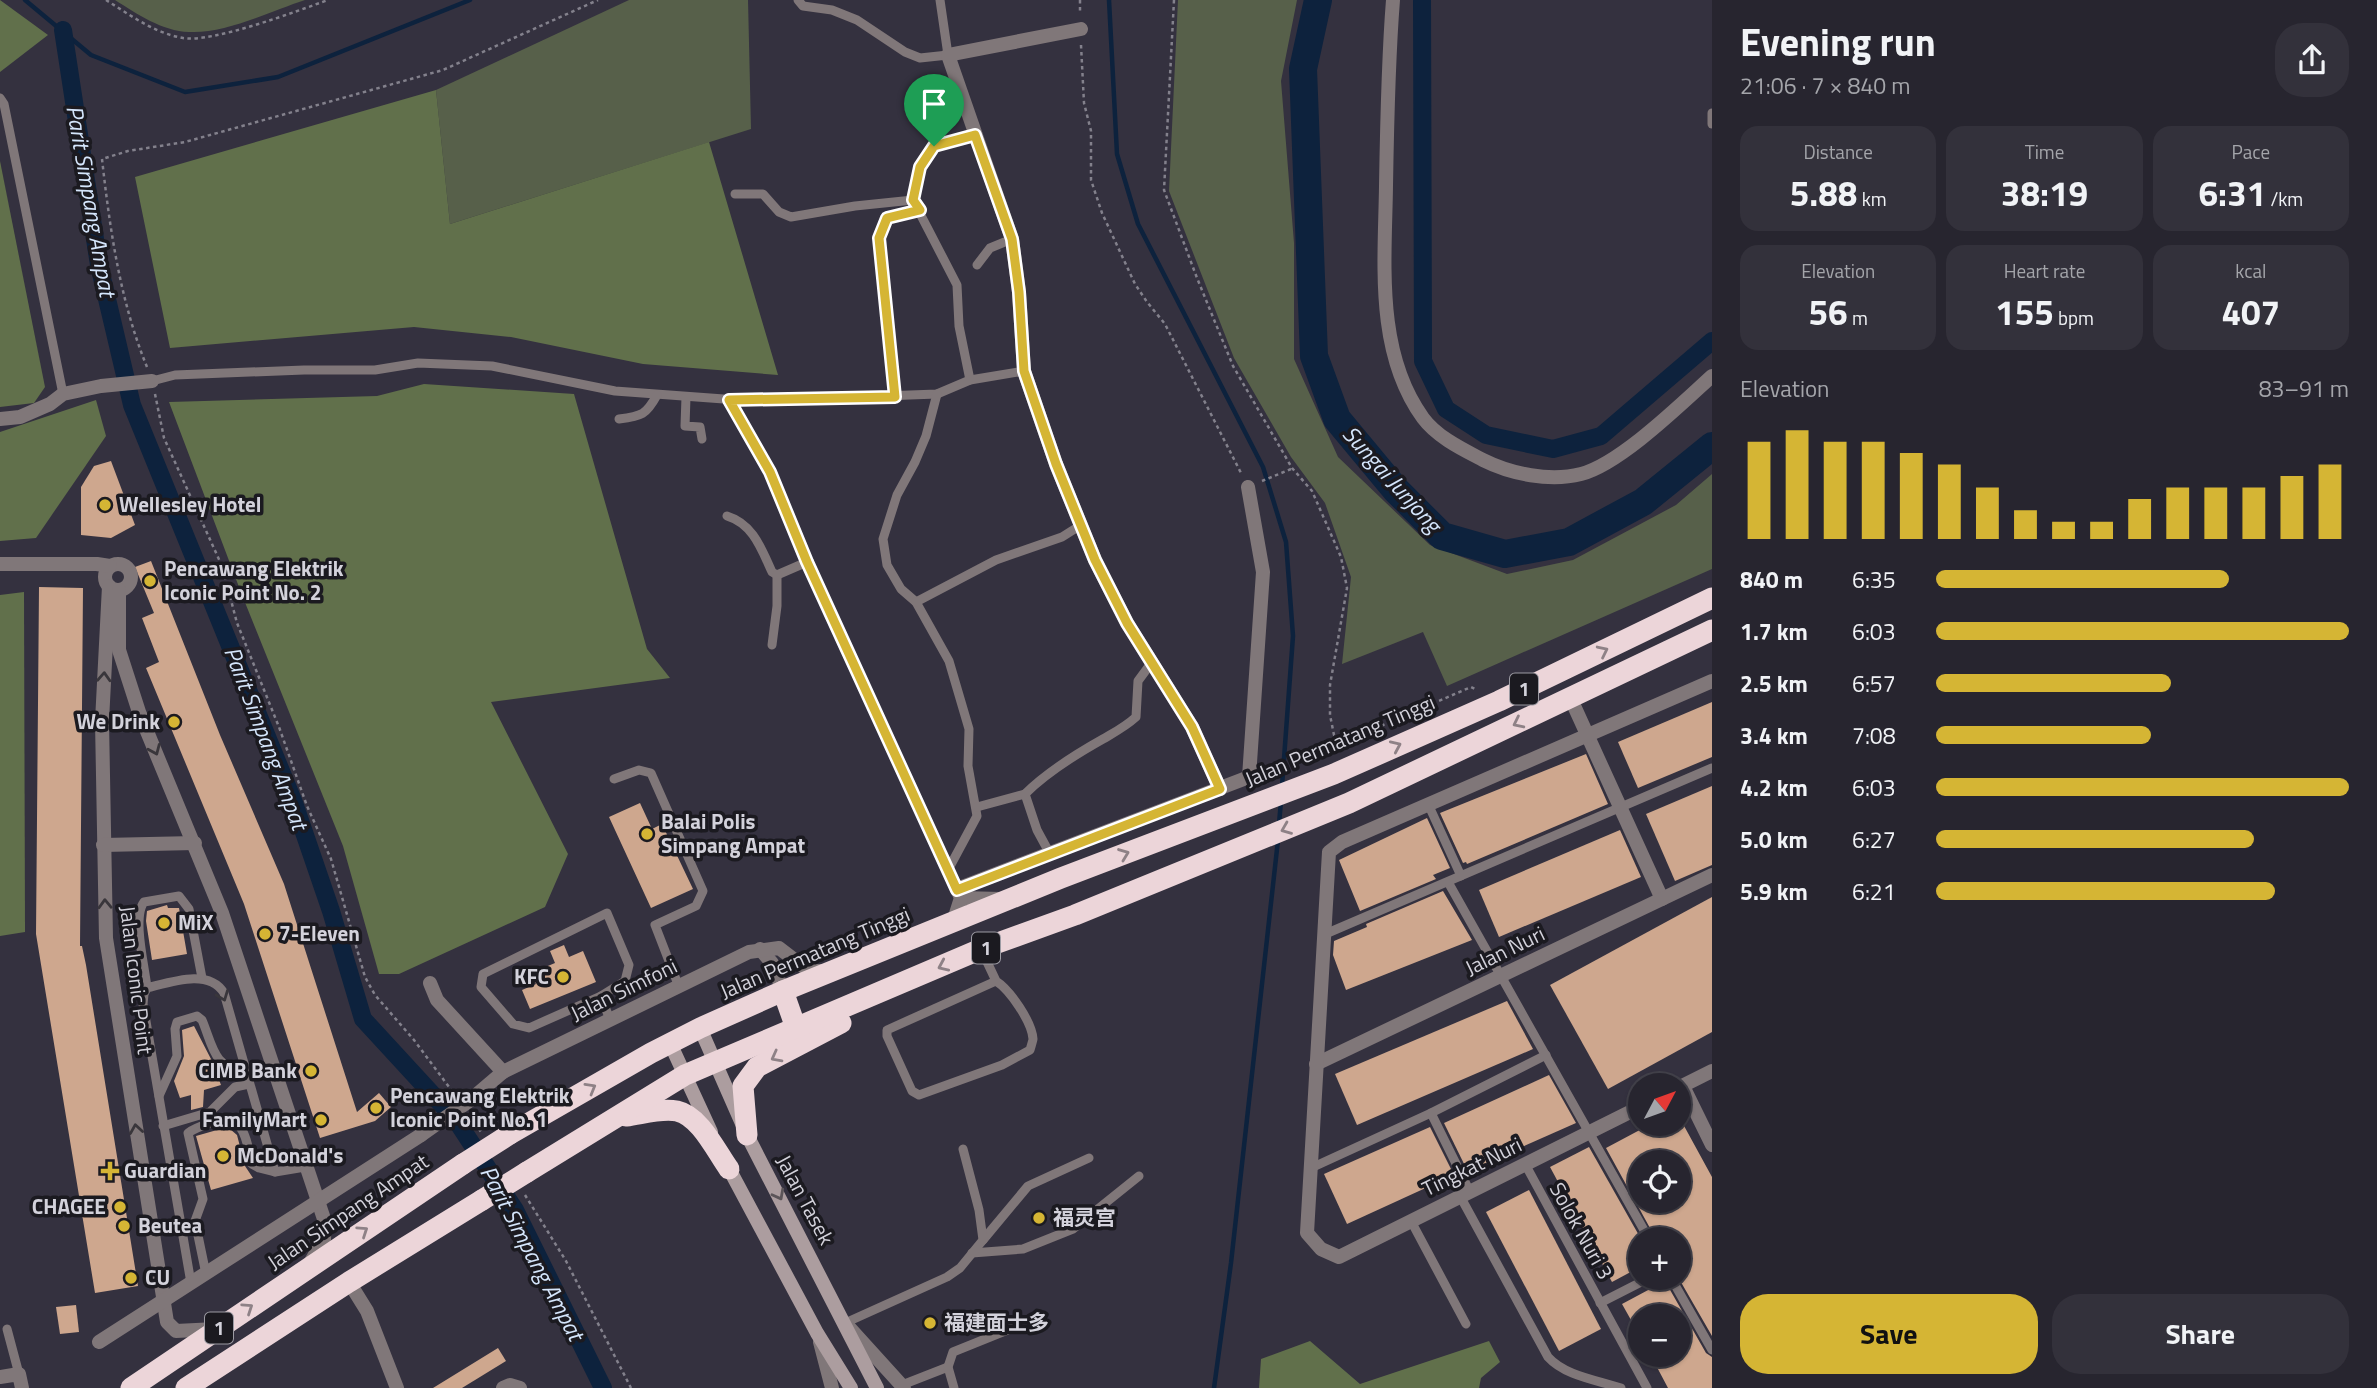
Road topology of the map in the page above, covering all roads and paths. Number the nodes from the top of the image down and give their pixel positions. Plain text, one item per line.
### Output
1 (106, 0) edge
2 (328, 0) edge
3 (598, 0) edge
4 (798, 0) edge
5 (940, 0) edge
6 (1080, 0) edge
7 (1174, 0) edge
8 (1393, 0) edge
9 (1081, 30) junction
10 (948, 55) junction
11 (0, 98) edge
12 (1712, 113) edge
13 (1712, 124) edge
14 (975, 135) junction
15 (736, 194) dead end
16 (913, 200) junction
17 (920, 210) junction
18 (1012, 239) junction
19 (977, 265) dead end
20 (1024, 371) junction
21 (1712, 376) edge
22 (970, 380) junction
23 (148, 381) junction
24 (63, 394) junction
25 (937, 394) junction
26 (657, 395) junction
27 (686, 397) junction
28 (895, 397) junction
29 (729, 400) junction
30 (0, 419) edge
31 (619, 419) dead end
32 (702, 439) dead end
33 (1292, 468) junction
34 (1251, 486) junction
35 (727, 516) dead end
36 (1081, 525) junction
37 (807, 562) junction
38 (0, 564) edge
39 (110, 566) junction
40 (777, 575) junction
41 (114, 588) junction
42 (1712, 598) edge
43 (916, 602) junction
44 (1712, 630) edge
45 (772, 645) dead end
46 (1152, 662) junction
47 (1712, 681) edge
48 (1570, 697) junction
49 (1499, 701) junction
50 (1587, 736) junction
51 (1712, 768) edge
52 (614, 779) dead end
53 (1220, 789) junction
54 (1025, 794) junction
55 (1429, 806) junction
56 (977, 807) junction
57 (1620, 808) junction
58 (195, 843) junction
59 (103, 845) junction
60 (1050, 854) junction
61 (948, 870) junction
62 (1712, 875) edge
63 (1461, 876) junction
64 (1448, 882) junction
65 (959, 894) junction
66 (1662, 898) junction
67 (1011, 899) junction
68 (953, 923) junction
69 (1323, 935) junction
70 (761, 949) junction
71 (981, 949) junction
72 (835, 971) junction
73 (1501, 976) junction
74 (202, 978) junction
75 (996, 981) junction
76 (430, 983) dead end
77 (679, 986) junction
78 (898, 986) junction
79 (147, 988) junction
80 (783, 991) junction
81 (601, 996) junction
82 (610, 1020) junction
83 (700, 1028) junction
84 (796, 1028) junction
85 (670, 1043) junction
86 (1546, 1055) junction
87 (715, 1062) junction
88 (1316, 1064) junction
89 (244, 1069) junction
90 (1712, 1071) edge
91 (503, 1072) junction
92 (685, 1075) junction
93 (1691, 1082) edge
94 (248, 1084) junction
95 (158, 1097) junction
96 (467, 1107) junction
97 (1691, 1107) edge
98 (1431, 1113) junction
99 (1628, 1113) edge
100 (617, 1117) junction
101 (163, 1126) junction
102 (1589, 1132) junction
103 (484, 1135) dead end
104 (747, 1135) junction
105 (1712, 1145) edge
106 (963, 1149) dead end
107 (1089, 1158) dead end
108 (1525, 1164) junction
109 (306, 1167) junction
110 (1311, 1168) junction
111 (729, 1169) junction
112 (275, 1172) junction
113 (1139, 1176) dead end
114 (524, 1181) junction
115 (1465, 1194) junction
116 (317, 1202) junction
117 (1411, 1221) junction
118 (1642, 1227) edge
119 (982, 1240) junction
120 (972, 1253) junction
121 (306, 1269) junction
122 (206, 1274) junction
123 (349, 1282) junction
124 (191, 1283) junction
125 (1628, 1288) edge
126 (1678, 1290) edge
127 (164, 1301) junction
128 (1600, 1303) junction
129 (845, 1323) junction
130 (1466, 1324) dead end
131 (1015, 1327) dead end
132 (7, 1329) dead end
133 (218, 1329) junction
134 (817, 1333) junction
135 (99, 1342) dead end
136 (1712, 1350) edge
137 (948, 1367) junction
138 (0, 1377) edge
139 (21, 1381) edge
140 (903, 1386) edge
141 (131, 1388) edge
142 (186, 1388) edge
143 (397, 1388) edge
144 (503, 1388) edge
145 (520, 1388) edge
146 (631, 1388) edge
147 (832, 1388) edge
148 (851, 1388) edge
149 (877, 1388) edge
150 (954, 1388) edge
151 (1620, 1388) edge
152 (1647, 1388) edge

1 - 2 path
3 - 23 path
4 - 10 lane
5 - 10 lane
6 - 9 path
7 - 33 path
8 - 21 street
9 - 10 street
9 - 34 path
10 - 14 street
11 - 24 lane
12 - 13 lane
14 - 16 lane
14 - 18 street
15 - 16 lane
16 - 17 lane
17 - 22 lane
17 - 28 lane
18 - 19 lane
18 - 20 street
20 - 22 lane
20 - 36 street
22 - 25 lane
23 - 24 street
23 - 26 lane
23 - 96 path
24 - 30 street
25 - 28 lane
25 - 43 lane
26 - 27 lane
26 - 31 lane
27 - 29 lane
27 - 32 lane
28 - 29 lane
29 - 37 lane
33 - 34 path
33 - 49 path
34 - 53 street
35 - 40 lane
36 - 43 lane
36 - 46 street
37 - 40 lane
37 - 61 lane
38 - 39 street
39 - 41 street
39 - 41 street
40 - 45 lane
41 -> 58 street
59 -> 41 street, Jalan Iconic Point
49 -> 42 highway, Jalan Permatang Tinggi / 1
43 - 56 lane
44 - 48 highway, 1
46 - 53 street
46 - 54 lane
47 - 50 street
48 - 50 street
48 -> 71 highway, 1
67 -> 49 highway, Jalan Permatang Tinggi / 1
50 - 55 street
50 - 57 street
51 - 57 lane
52 - 77 lane
53 - 60 street
54 - 56 lane
54 - 60 lane
55 - 63 lane
55 - 69 street
56 - 61 lane
57 - 63 lane
57 - 66 street
58 - 59 street
58 - 109 street
127 -> 59 street, Jalan Iconic Point
60 - 65 street
61 - 65 lane
62 - 66 street, Jalan Nuri
63 - 64 lane
64 - 69 lane
64 - 73 lane
65 - 67 street
65 - 68 street
66 - 73 street, Jalan Nuri
67 - 68 highway, Jalan Permatang Tinggi / 1
68 - 72 highway, Jalan Permatang Tinggi / 1
69 - 88 street
70 - 72 street
70 - 77 street, Jalan Simfoni
70 - 80 street
71 - 75 lane
71 -> 78 highway, 1
72 - 80 highway, Jalan Permatang Tinggi / 1
73 - 86 lane
73 - 88 street, Jalan Nuri
74 - 79 lane
74 - 79 lane
74 -> 89 lane
75 - 75 lane
76 - 91 street
77 - 82 street, Jalan Simfoni
78 - 84 highway, 1
78 -> 104 highway
79 - 95 lane
80 - 83 highway, Jalan Permatang Tinggi / 1
80 - 84 highway
81 - 81 lane
81 - 82 lane
82 - 91 street, Jalan Simfoni
83 - 85 highway, Jalan Permatang Tinggi / 1
83 - 87 main road, Jalan Tasek
84 - 87 highway, 1
85 - 92 main road
121 -> 85 highway, Jalan Simpang Ampat / 1, bridge
86 - 98 lane
86 - 102 lane
87 - 92 highway, 1
87 - 104 main road, Jalan Tasek
88 - 110 street
89 - 94 lane
89 - 95 lane
90 - 93 street
91 - 96 street, Jalan Simfoni
92 - 100 highway, 1
92 - 111 main road
94 - 101 lane
94 - 112 lane
95 - 101 lane
96 - 103 path
96 - 116 street, Jalan Simfoni, bridge
97 - 105 street
98 - 110 lane
98 - 115 lane
99 - 102 street, Tingkat Nuri
100 - 111 highway
100 - 114 highway, 1
101 - 124 lane
102 - 108 street, Tingkat Nuri
102 - 118 lane
104 -> 129 main road, Jalan Tasek
106 - 119 lane
107 - 119 lane
108 - 115 street, Tingkat Nuri
108 - 128 lane, Solok Nuri 3
109 - 112 lane
109 - 116 street
110 - 117 street, Tingkat Nuri
111 - 134 main road
112 - 122 lane
113 - 120 lane
114 - 123 highway, 1, bridge
114 - 146 path
115 - 117 street, Tingkat Nuri
115 - 151 lane
116 - 121 street
116 - 122 street, Jalan Simfoni
117 - 130 lane
119 - 120 lane
120 - 129 lane
133 -> 121 highway, Jalan Simpang Ampat / 1
122 - 124 street, Jalan Simfoni
123 - 142 highway, 1
123 - 143 street
124 - 127 street, Jalan Simfoni
125 - 128 lane
126 - 136 lane
127 - 133 street, Jalan Iconic Point
127 - 135 street, Jalan Simfoni
128 - 152 lane, Solok Nuri 3
129 - 140 street
129 - 149 main road, Jalan Tasek
131 - 137 lane
132 - 139 lane
133 - 141 highway, Jalan Simpang Ampat / 1
134 - 147 street
134 - 148 main road
137 - 140 lane
137 - 150 lane
138 - 139 street
144 - 145 street

